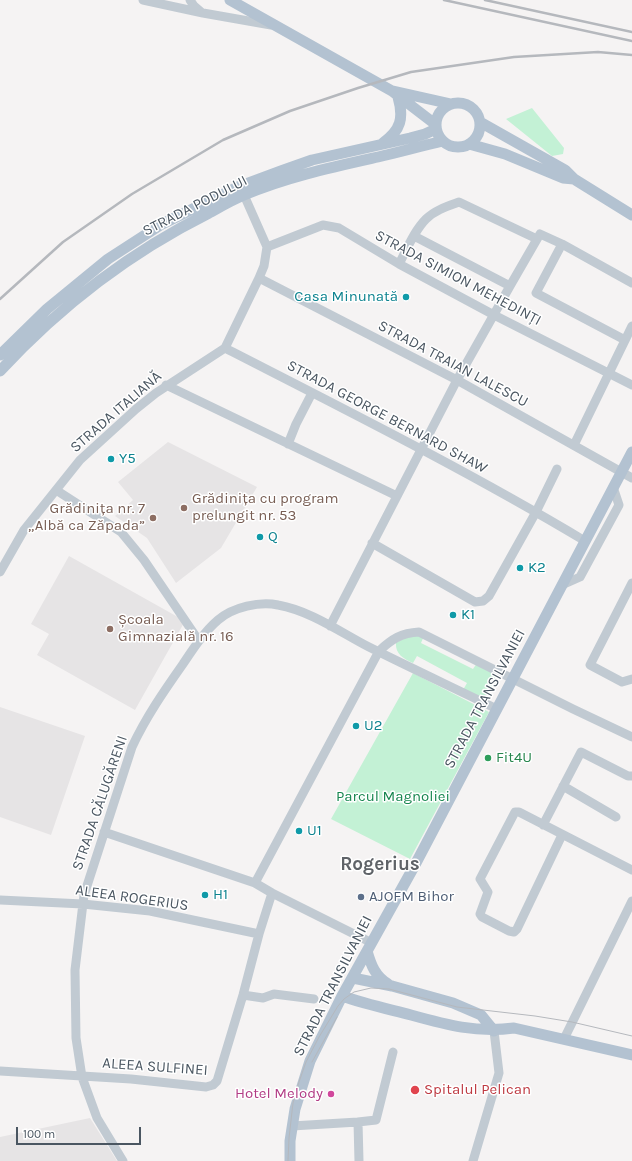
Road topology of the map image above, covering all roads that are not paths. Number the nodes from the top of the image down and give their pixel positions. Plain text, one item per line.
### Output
1 (143, 0) edge
2 (165, 0) edge
3 (190, 0) edge
4 (230, 0) edge
5 (155, 3) junction
6 (203, 13) junction
7 (275, 26) junction
8 (395, 94) junction
9 (451, 104) junction
10 (480, 122) junction
11 (435, 126) junction
12 (443, 141) junction
13 (382, 144) junction
14 (469, 144) junction
15 (574, 179) junction
16 (244, 195) junction
17 (632, 215) edge
18 (414, 236) junction
19 (537, 239) junction
20 (562, 244) junction
21 (267, 247) junction
22 (399, 264) junction
23 (259, 278) junction
24 (632, 283) edge
25 (510, 286) junction
26 (494, 315) junction
27 (632, 326) edge
28 (625, 340) junction
29 (225, 348) junction
30 (0, 355) edge
31 (0, 371) edge
32 (608, 372) junction
33 (457, 380) junction
34 (166, 385) junction
35 (632, 385) edge
36 (312, 393) junction
37 (288, 444) junction
38 (574, 446) junction
39 (422, 449) junction
40 (632, 452) edge
41 (557, 469) dead end
42 (621, 472) junction
43 (632, 478) edge
44 (613, 487) junction
45 (56, 490) junction
46 (397, 496) junction
47 (536, 512) junction
48 (585, 541) junction
49 (372, 543) junction
50 (0, 572) edge
51 (632, 583) edge
52 (562, 585) junction
53 (330, 626) junction
54 (199, 640) junction
55 (379, 651) junction
56 (513, 678) junction
57 (632, 679) edge
58 (497, 709) junction
59 (632, 737) edge
60 (632, 776) edge
61 (563, 786) junction
62 (616, 817) dead end
63 (543, 825) junction
64 (104, 832) junction
65 (562, 835) junction
66 (632, 870) edge
67 (255, 883) junction
68 (272, 892) junction
69 (0, 900) edge
70 (632, 902) edge
71 (83, 904) junction
72 (259, 934) junction
73 (370, 947) junction
74 (353, 978) junction
75 (392, 986) junction
76 (243, 995) junction
77 (342, 996) junction
78 (314, 999) dead end
79 (494, 1031) junction
80 (564, 1039) junction
81 (393, 1052) dead end
82 (632, 1055) edge
83 (0, 1071) edge
84 (82, 1076) junction
85 (358, 1122) junction
86 (292, 1126) junction
87 (123, 1161) edge
88 (290, 1161) edge
89 (359, 1161) edge
90 (473, 1161) edge

1 - 5 street
2 - 5 street
3 - 6 street
4 - 7 main road
5 - 6 street
6 - 7 street
7 - 8 main road
8 - 9 main road
8 - 11 main road
8 - 13 main road
9 - 10 main road
9 - 11 main road
10 - 14 main road
10 - 15 main road
11 - 12 main road
11 - 13 main road, STRADA PODULUI
12 - 14 main road
12 - 16 main road, STRADA PODULUI
13 - 30 main road, STRADA PODULUI
14 - 15 main road
15 - 17 main road
16 - 21 street
16 - 31 main road, STRADA PODULUI
18 - 19 street
18 - 22 street
18 - 25 street
19 - 20 street
19 - 25 street
20 - 24 street
20 - 28 street
21 - 22 street, STRADA SIMION MEHEDINȚI
21 - 23 street
22 - 26 street, STRADA SIMION MEHEDINȚI
23 - 29 street
23 - 33 street, STRADA TRAIAN LALESCU
25 - 26 street
26 - 32 street, STRADA SIMION MEHEDINȚI
26 - 33 street
27 - 28 street
28 - 32 street
29 - 34 street, STRADA ITALIANĂ
29 - 36 street, STRADA GEORGE BERNARD SHAW
32 - 35 street, STRADA SIMION MEHEDINȚI
32 - 38 street
33 - 38 street, STRADA TRAIAN LALESCU
33 - 39 street
34 - 37 street
34 - 45 street, STRADA ITALIANĂ
36 - 37 street
36 - 39 street, STRADA GEORGE BERNARD SHAW
37 - 46 street
38 - 42 street, STRADA TRAIAN LALESCU
39 - 46 street
39 - 47 street, STRADA GEORGE BERNARD SHAW
40 - 42 main road, STRADA TRANSILVANIEI
41 - 47 street
42 - 43 street, STRADA TRAIAN LALESCU
42 - 44 main road, STRADA TRANSILVANIEI
44 - 48 main road, STRADA TRANSILVANIEI
44 - 52 street
45 - 50 street, STRADA ITALIANĂ
45 - 54 street
46 - 49 street
47 - 48 street, STRADA GEORGE BERNARD SHAW
47 - 49 street
48 - 52 main road, STRADA TRANSILVANIEI
49 - 53 street
51 - 57 street
52 - 56 main road, STRADA TRANSILVANIEI
53 - 54 street, STRADA CĂLUGĂRENI
53 - 55 street, STRADA CĂLUGĂRENI
54 - 64 street, STRADA CĂLUGĂRENI
55 - 56 street
55 - 58 street, STRADA CĂLUGĂRENI
55 - 67 street
56 - 58 main road, STRADA TRANSILVANIEI
56 - 59 street
58 - 73 main road, STRADA TRANSILVANIEI
60 - 61 street
61 - 62 street
61 - 63 street
63 - 65 street
63 - 65 street
64 - 67 street
64 - 71 street, STRADA CĂLUGĂRENI
65 - 66 street
67 - 68 street
68 - 72 street, ALEEA SULFINEI
68 - 73 street
69 - 71 street, ALEEA ROGERIUS
70 - 80 street
71 - 72 street, ALEEA ROGERIUS
71 - 84 street, STRADA CĂLUGĂRENI
72 - 76 street, ALEEA SULFINEI
73 - 74 main road, STRADA TRANSILVANIEI
73 - 75 main road
74 - 75 main road
74 - 77 main road, STRADA TRANSILVANIEI
75 - 79 main road
76 - 78 street
76 - 84 street, ALEEA SULFINEI
77 - 79 main road
77 - 86 main road, STRADA TRANSILVANIEI
79 - 80 main road
79 - 90 street
80 - 82 main road
81 - 85 street
83 - 84 street, ALEEA SULFINEI
84 - 87 street, STRADA CĂLUGĂRENI
85 - 86 street
85 - 89 street
86 - 88 main road, STRADA TRANSILVANIEI

